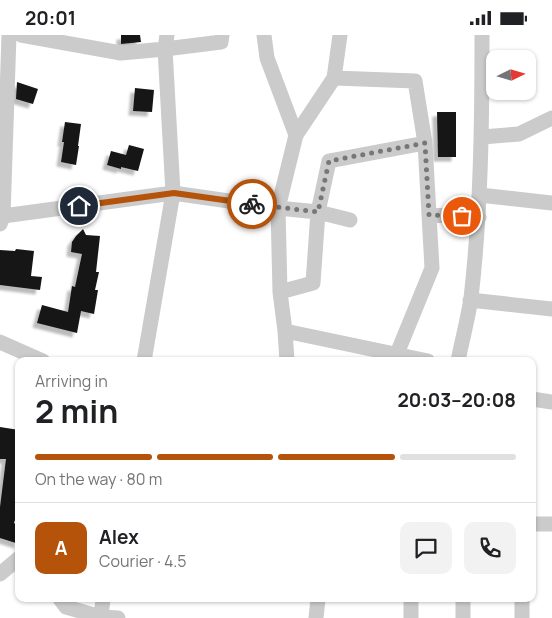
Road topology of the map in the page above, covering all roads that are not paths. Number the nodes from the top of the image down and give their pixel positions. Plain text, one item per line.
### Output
1 (8, 35) edge
2 (22, 35) edge
3 (222, 35) edge
4 (264, 35) edge
5 (340, 35) edge
6 (482, 35) edge
7 (166, 42) edge
8 (0, 46) edge
9 (334, 78) junction
10 (552, 118) edge
11 (296, 135) junction
12 (482, 137) junction
13 (425, 143) junction
14 (174, 193) junction
15 (480, 195) junction
16 (552, 203) edge
17 (278, 208) junction
18 (318, 212) junction
19 (429, 215) junction
20 (479, 217) junction
21 (2, 220) edge
22 (350, 220) dead end
23 (280, 292) junction
24 (470, 300) junction
25 (552, 309) edge
26 (285, 331) junction
27 (0, 342) edge
28 (34, 357) edge
29 (145, 357) edge
30 (287, 357) edge
31 (392, 357) edge
32 (396, 357) edge
33 (459, 357) edge
34 (536, 400) edge
35 (552, 402) edge
36 (536, 524) edge
37 (552, 524) edge
38 (15, 562) edge
39 (0, 575) edge
40 (62, 602) edge
41 (104, 602) edge
42 (318, 602) edge
43 (410, 602) edge
44 (463, 602) edge
45 (522, 602) edge
46 (101, 617) edge
47 (118, 618) edge
48 (316, 618) edge
49 (411, 618) edge
50 (463, 618) edge
51 (522, 618) edge

1 - 8 street
1 - 21 street
2 - 7 street
3 - 7 street
4 - 11 street
5 - 9 street
6 - 12 street
7 - 14 street
9 - 11 street
9 - 13 street
10 - 12 street
11 - 17 street
12 - 15 street
13 - 18 street
13 - 19 street
14 - 17 street
14 - 21 street
14 - 29 street
15 - 16 street
15 - 20 street
17 - 18 street
17 - 23 street
18 - 22 street
18 - 23 street
19 - 20 street
19 - 32 street
20 - 24 street
23 - 26 street
24 - 25 street
24 - 33 street
26 - 30 street
26 - 31 street
27 - 28 street
34 - 35 street
36 - 37 street
38 - 39 street
40 - 46 street
41 - 46 street
42 - 48 street
43 - 49 street
44 - 50 street
45 - 51 street
46 - 47 street

